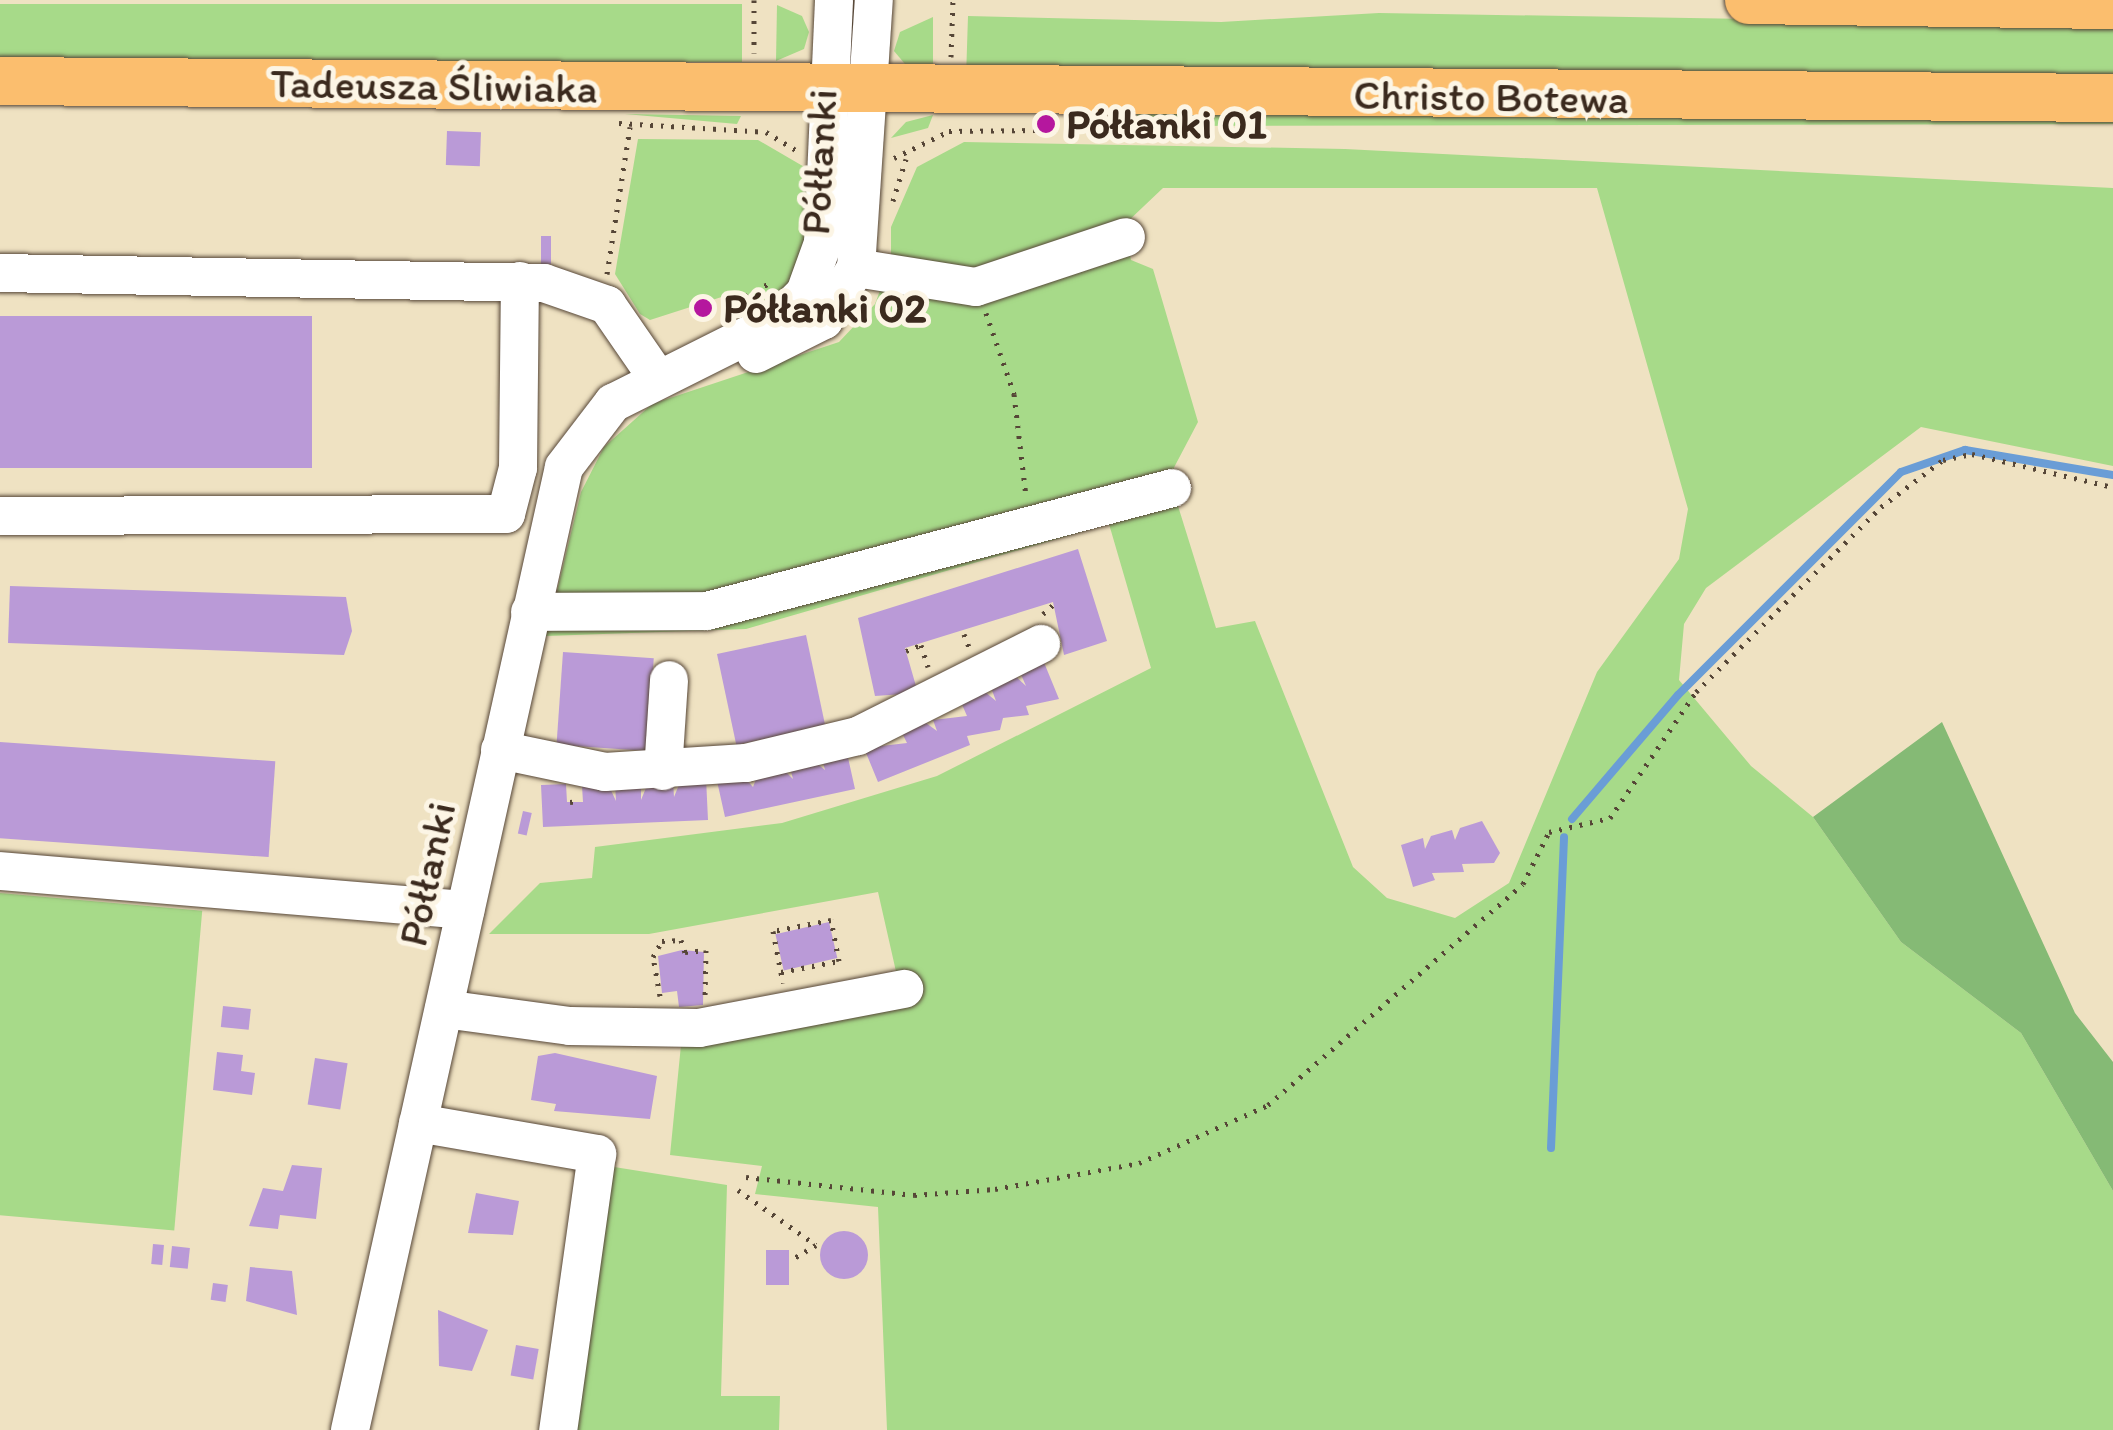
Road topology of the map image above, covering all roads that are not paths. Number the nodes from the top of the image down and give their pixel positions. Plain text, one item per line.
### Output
1 (834, 0) edge
2 (874, 0) edge
3 (1749, 0) edge
4 (1855, 1) edge
5 (2094, 3) edge
6 (0, 82) edge
7 (848, 90) junction
8 (2113, 98) edge
9 (1126, 236) dead end
10 (856, 268) junction
11 (0, 273) edge
12 (520, 282) junction
13 (656, 376) junction
14 (1172, 488) dead end
15 (0, 516) edge
16 (530, 612) junction
17 (1040, 644) dead end
18 (668, 680) dead end
19 (500, 750) junction
20 (663, 771) junction
21 (0, 871) edge
22 (465, 910) junction
23 (904, 990) dead end
24 (444, 1009) junction
25 (418, 1123) junction
26 (350, 1430) edge
27 (558, 1430) edge

1 - 7 street, Półłanki
2 - 7 street, Półłanki
3 - 4 main road
4 - 5 main road
6 - 7 main road, Tadeusza Śliwiaka
7 - 8 main road, Christo Botewa
7 - 10 street, Półłanki
7 - 13 street, Półłanki
9 - 10 street
10 - 13 street, Półłanki
11 - 12 street
12 - 13 street
12 - 15 street
13 - 16 street, Półłanki
14 - 16 street
16 - 19 street, Półłanki
17 - 20 street
18 - 20 street
19 - 20 street
19 - 22 street, Półłanki
21 - 22 street
22 - 24 street, Półłanki
23 - 24 street
24 - 25 street, Półłanki
25 - 26 street, Półłanki
25 - 27 street

